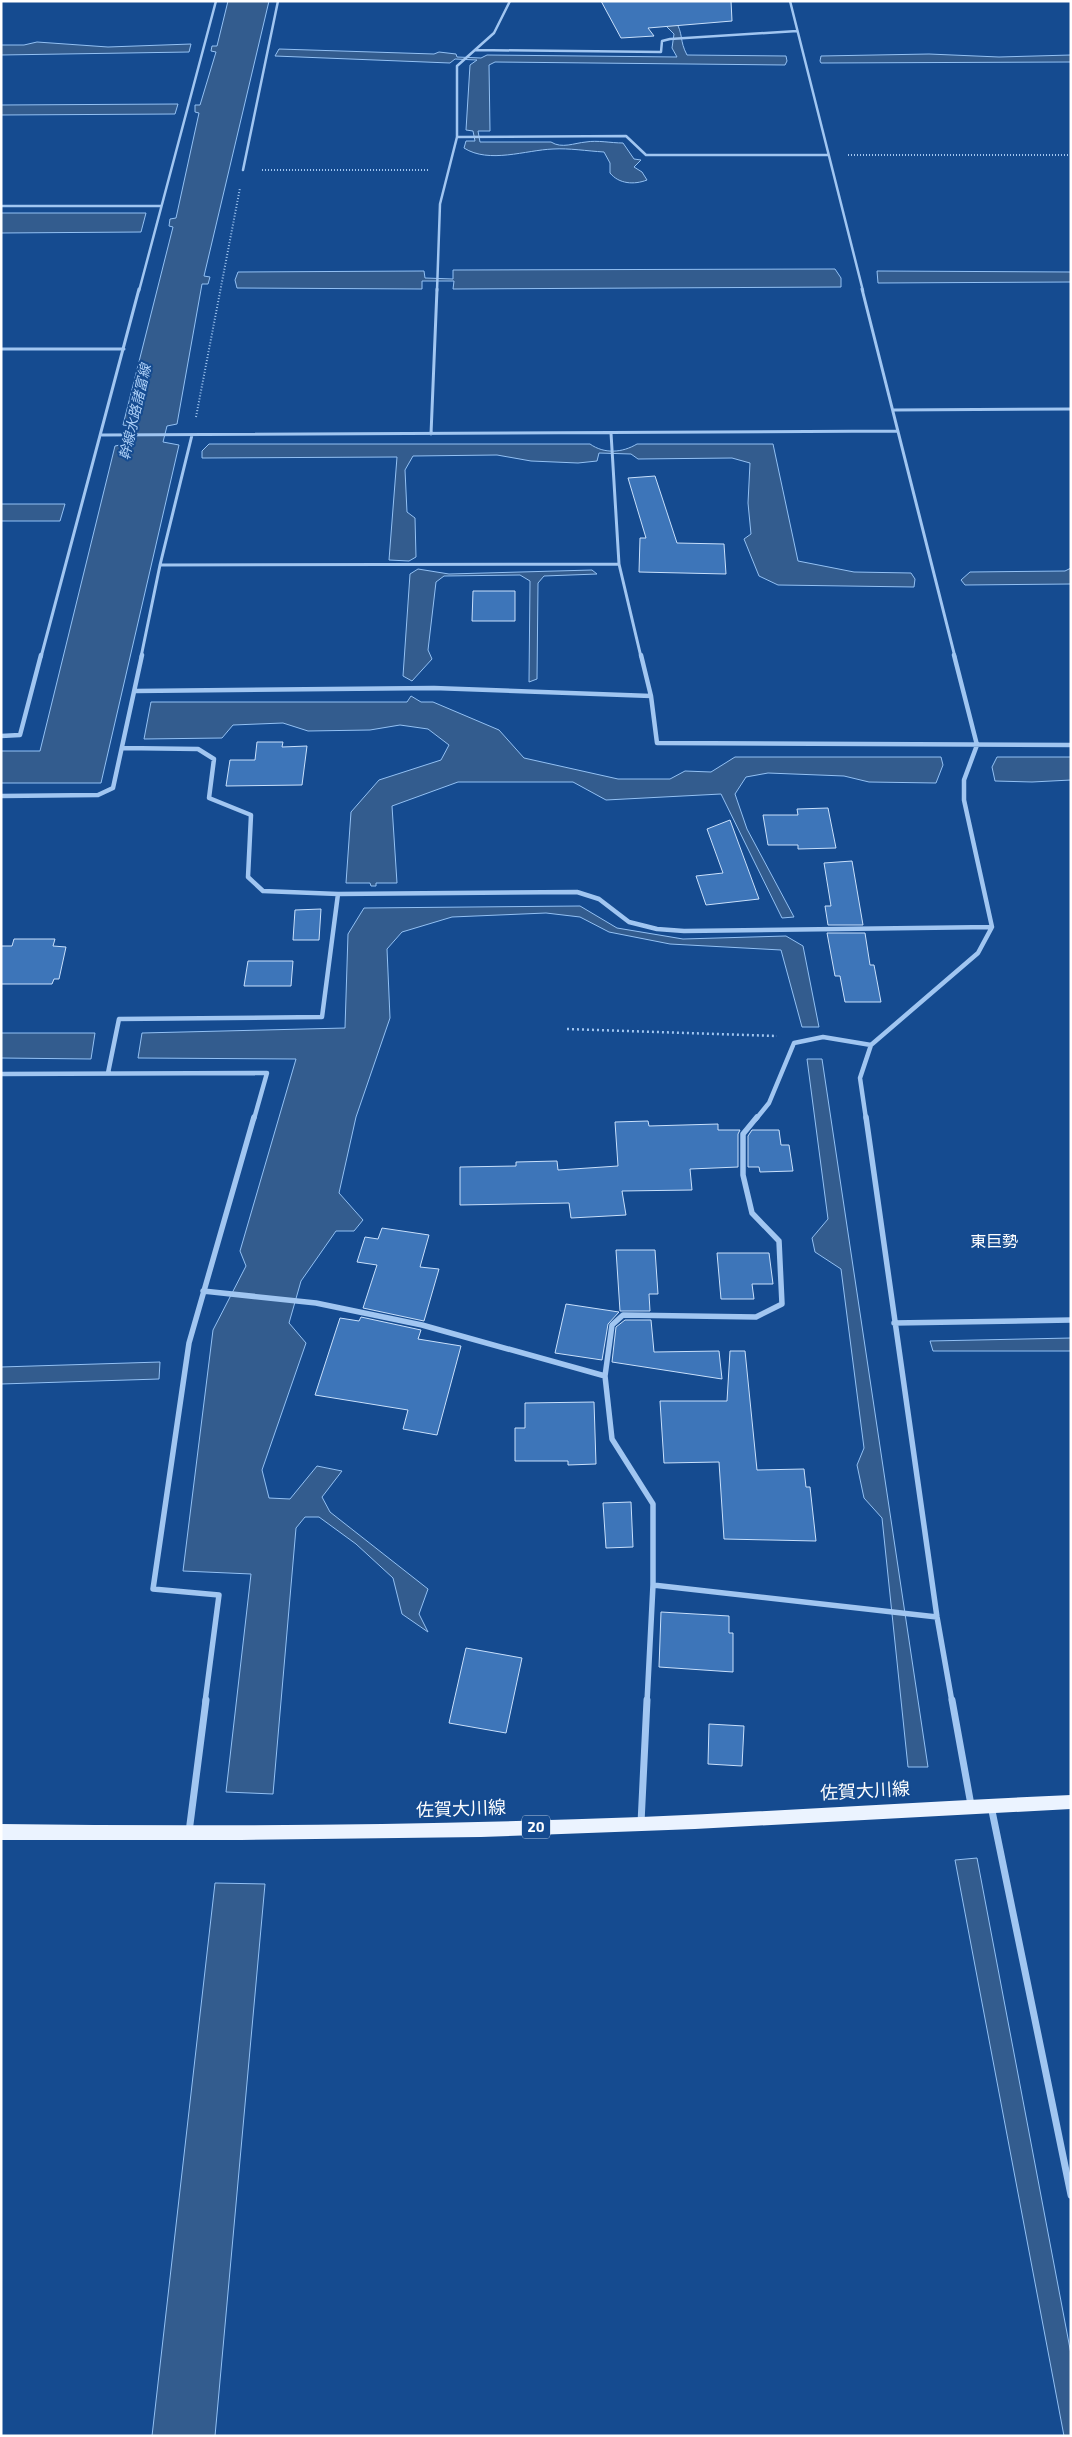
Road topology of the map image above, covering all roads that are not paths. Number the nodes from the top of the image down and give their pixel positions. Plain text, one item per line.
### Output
1 (216, 1) edge
2 (278, 1) edge
3 (510, 1) edge
4 (790, 1) edge
5 (797, 31) junction
6 (475, 50) junction
7 (458, 137) junction
8 (827, 155) junction
9 (244, 170) road end
10 (1, 206) edge
11 (160, 206) junction
12 (1, 349) edge
13 (124, 349) junction
14 (1071, 409) edge
15 (893, 410) junction
16 (897, 431) junction
17 (610, 433) junction
18 (431, 434) junction
19 (102, 435) junction
20 (192, 435) junction
21 (619, 564) junction
22 (160, 565) junction
23 (135, 690) junction
24 (651, 696) junction
25 (1, 736) edge
26 (976, 745) junction
27 (1071, 745) edge
28 (124, 748) junction
29 (1, 796) edge
30 (338, 894) junction
31 (992, 927) junction
32 (871, 1045) junction
33 (108, 1073) junction
34 (1, 1074) edge
35 (203, 1291) junction
36 (1071, 1320) edge
37 (894, 1323) junction
38 (606, 1376) junction
39 (653, 1585) junction
40 (937, 1617) junction
41 (1071, 1802) edge
42 (971, 1805) junction
43 (991, 1805) junction
44 (641, 1824) junction
45 (1, 1832) edge
46 (188, 1834) junction
47 (1071, 2195) edge

1 - 11 street
2 - 9 street
3 - 6 street
4 - 5 street
5 - 6 street
5 - 8 street
6 - 7 street
7 - 8 street
7 - 18 street
8 - 15 street
10 - 11 street
11 - 13 street
12 - 13 street
13 - 19 street
14 - 15 street
15 - 16 street
16 - 17 street
16 - 26 street
17 - 18 street
17 - 21 street
18 - 20 street
19 - 20 street
19 - 25 street
20 - 22 street
21 - 22 street
21 - 24 street
22 - 23 street
23 - 24 street
23 - 28 street
24 - 26 street
26 - 27 street
26 - 31 street
28 - 29 street
28 - 30 street
30 - 31 street
30 - 33 street
31 - 32 street
32 - 37 street
32 - 38 street
33 - 34 street
33 - 35 street
35 - 38 street
35 - 46 street
36 - 37 street
37 - 40 street
38 - 39 street
39 - 40 street
39 - 44 street
40 - 42 street
41 - 43 main road, 佐賀大川線 / 20
42 - 43 main road, 佐賀大川線 / 20
42 - 44 main road, 佐賀大川線 / 20
43 - 47 street
44 - 46 main road, 佐賀大川線 / 20
45 - 46 main road, 佐賀大川線 / 20

